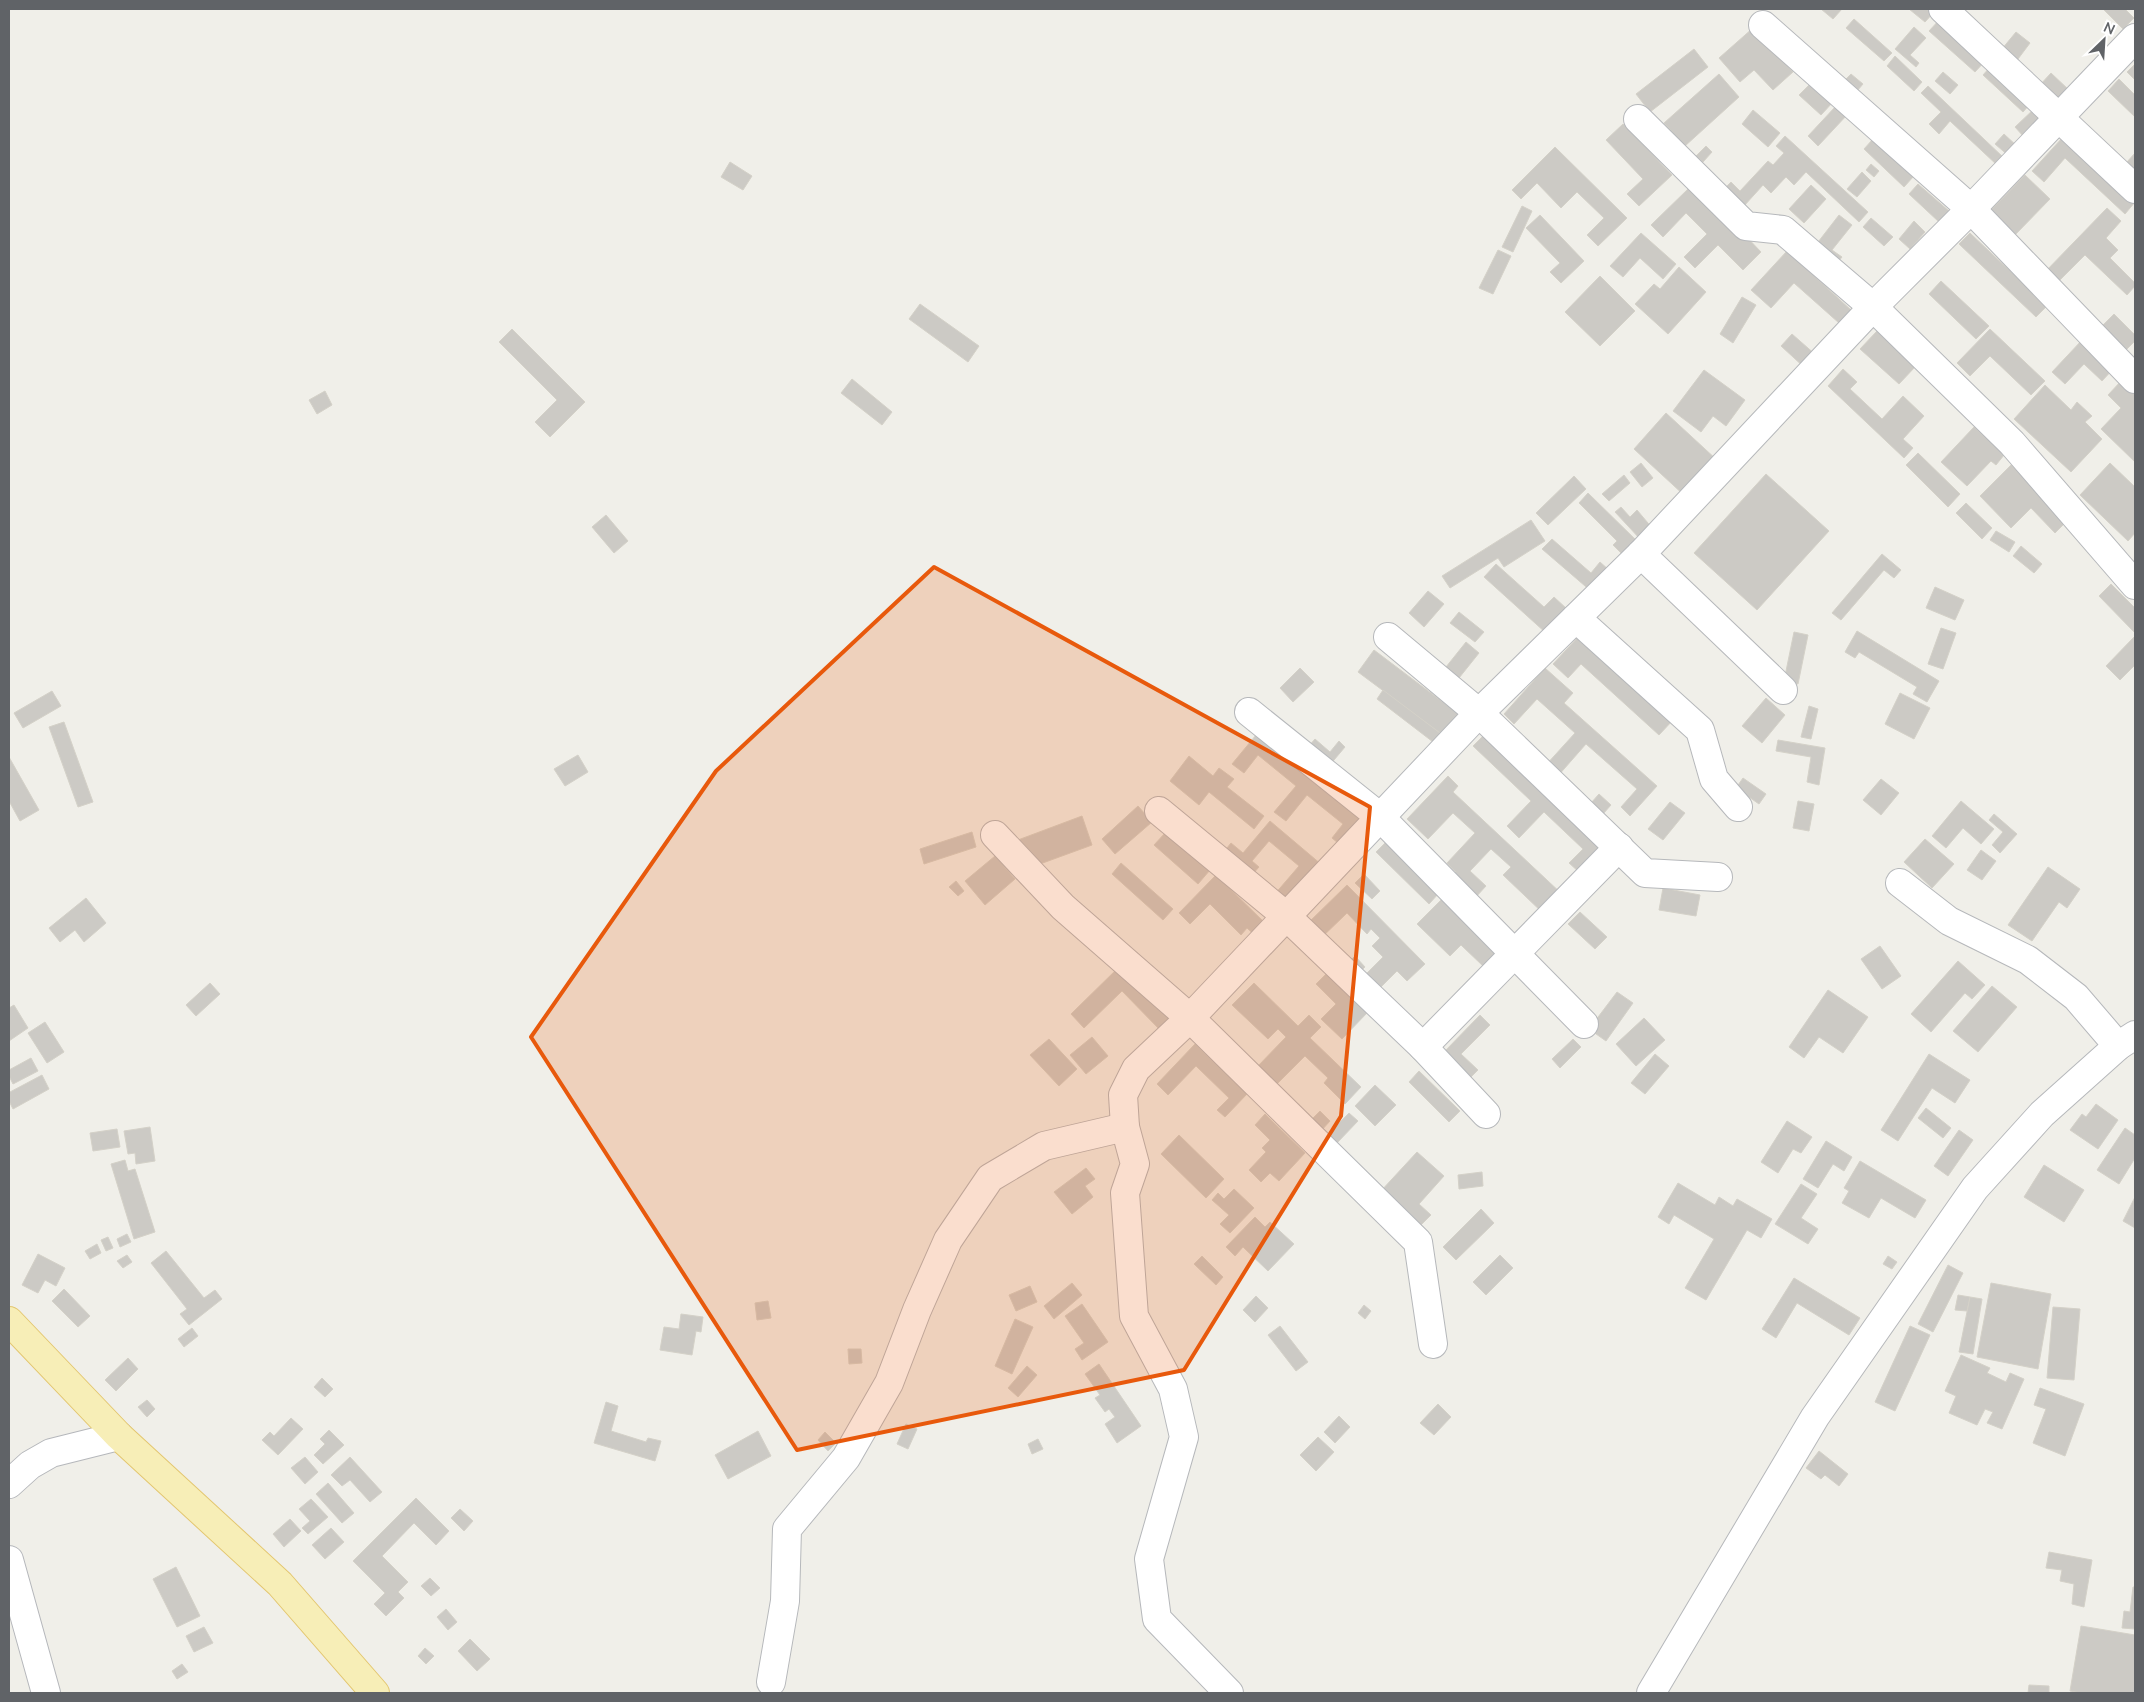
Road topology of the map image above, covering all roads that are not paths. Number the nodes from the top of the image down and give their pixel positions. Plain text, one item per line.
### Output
1 (1943, 9) edge
2 (1763, 25) dead end
3 (2135, 38) edge
4 (2058, 116) junction
5 (1638, 119) dead end
6 (2135, 190) edge
7 (1971, 209) junction
8 (1873, 307) junction
9 (2135, 379) edge
10 (1641, 554) junction
11 (2135, 585) edge
12 (1576, 618) junction
13 (1388, 637) dead end
14 (1783, 690) dead end
15 (1249, 712) dead end
16 (1479, 713) junction
17 (1738, 807) dead end
18 (1159, 811) dead end
19 (1380, 817) junction
20 (995, 834) dead end
21 (1619, 847) junction
22 (1718, 876) dead end
23 (1900, 883) dead end
24 (1285, 915) junction
25 (1516, 953) junction
26 (1190, 1018) junction
27 (1584, 1024) dead end
28 (2127, 1041) edge
29 (1423, 1047) junction
30 (1486, 1114) dead end
31 (1125, 1127) junction
32 (9, 1321) edge
33 (1433, 1344) dead end
34 (119, 1436) junction
35 (9, 1484) edge
36 (9, 1560) edge
37 (772, 1682) dead end
38 (46, 1693) edge
39 (374, 1693) edge
40 (1228, 1693) edge
41 (1651, 1693) edge

1 - 4 street
2 - 7 street
3 - 4 street
4 - 6 street
4 - 7 street
5 - 8 street
7 - 8 street
7 - 9 street
8 - 10 street
8 - 11 street
10 - 12 street
10 - 14 street
12 - 16 street
12 - 17 street
13 - 16 street
15 - 19 street
16 - 19 street
16 - 21 street
18 - 24 street
19 - 24 street
19 - 25 street
20 - 26 street
21 - 22 street
21 - 25 street
23 - 28 street
24 - 26 street
24 - 29 street
25 - 27 street
25 - 29 street
26 - 31 street
26 - 33 street
28 - 41 street
29 - 30 street
31 - 37 street
31 - 40 street
32 - 34 main road
34 - 35 street
34 - 39 main road
36 - 38 street

